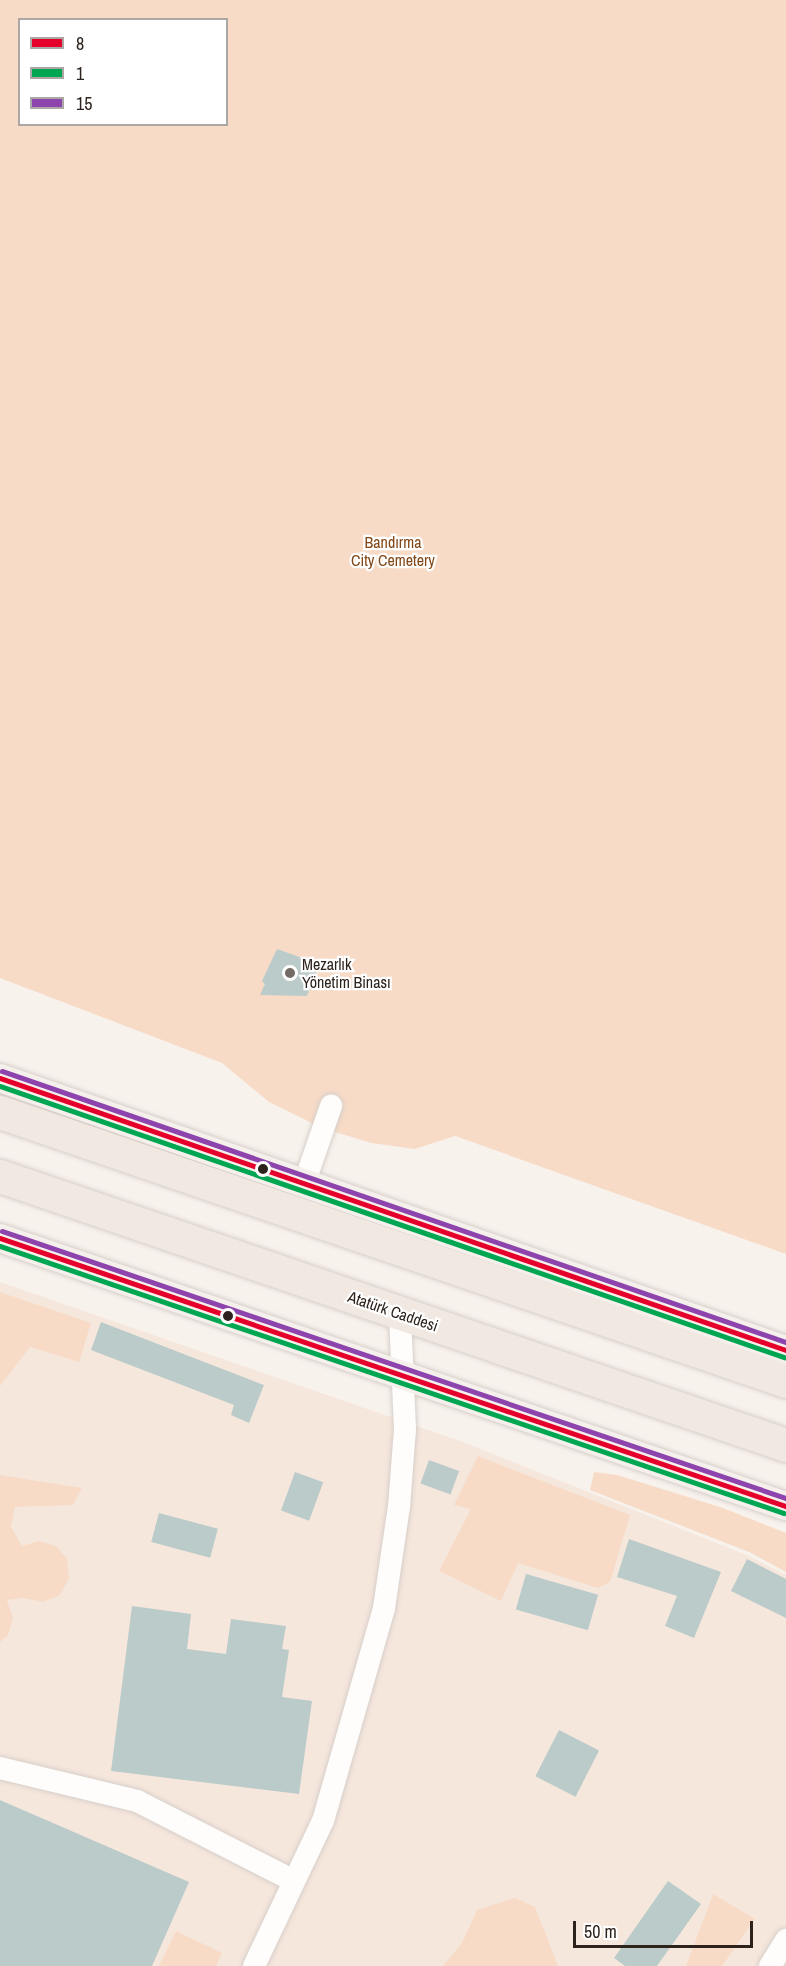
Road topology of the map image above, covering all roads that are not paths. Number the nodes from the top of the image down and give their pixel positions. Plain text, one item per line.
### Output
1 (0, 1078) edge
2 (331, 1106) dead end
3 (0, 1112) edge
4 (0, 1176) edge
5 (304, 1184) junction
6 (0, 1238) edge
7 (400, 1313) junction
8 (786, 1350) edge
9 (401, 1375) junction
10 (786, 1380) edge
11 (786, 1445) edge
12 (786, 1506) edge
13 (0, 1768) edge
14 (294, 1881) junction
15 (786, 1940) edge
16 (254, 1966) edge
17 (770, 1966) edge

1 - 5 main road
2 - 5 street
3 - 10 highway
4 - 7 highway, Atatürk Caddesi
5 - 8 main road
6 - 9 main road
7 - 9 street
7 - 11 highway, Atatürk Caddesi
9 - 12 main road
9 - 14 street
13 - 14 street
14 - 16 street
15 - 17 street

